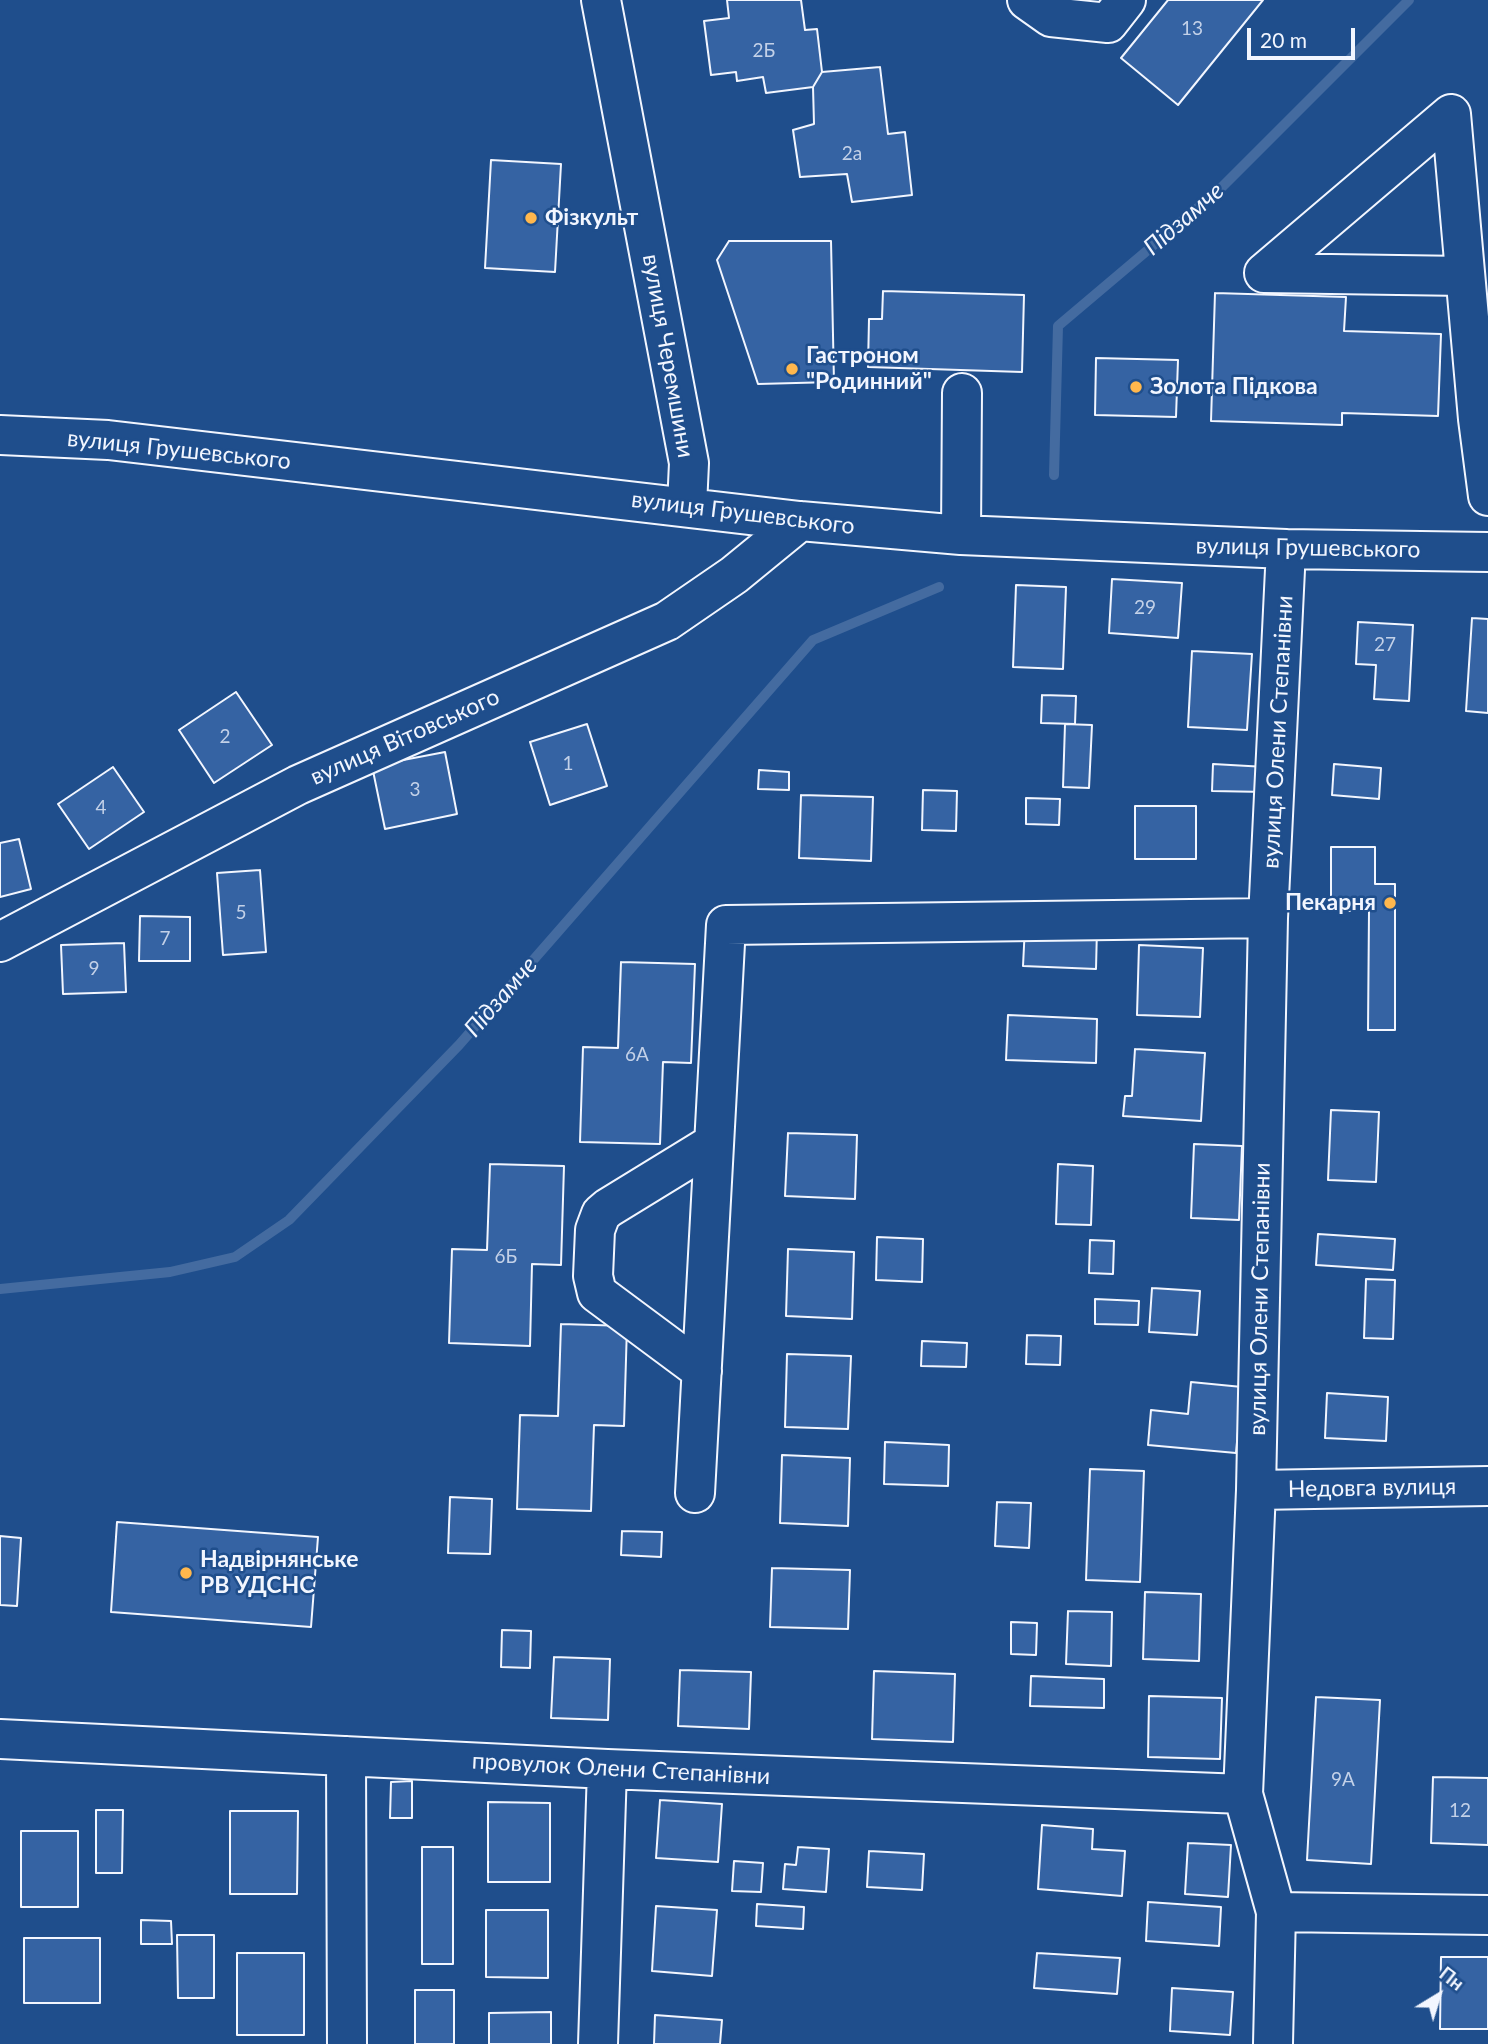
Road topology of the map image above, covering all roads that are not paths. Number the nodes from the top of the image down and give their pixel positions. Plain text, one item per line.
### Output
1 (601, 0) edge
2 (1027, 0) edge
3 (1126, 0) edge
4 (1465, 276) junction
5 (962, 393) dead end
6 (0, 435) edge
7 (1488, 496) edge
8 (687, 506) junction
9 (800, 521) junction
10 (961, 536) junction
11 (1286, 549) junction
12 (1488, 552) edge
13 (1268, 918) junction
14 (0, 942) edge
15 (715, 1143) junction
16 (702, 1371) junction
17 (1488, 1486) edge
18 (1256, 1489) junction
19 (695, 1493) dead end
20 (0, 1739) edge
21 (346, 1756) junction
22 (607, 1769) junction
23 (1243, 1794) junction
24 (1276, 1912) junction
25 (1488, 1915) edge
26 (347, 2044) edge
27 (598, 2044) edge
28 (1273, 2044) edge

1 - 8 street, вулиця Черемшини
2 - 3 street
4 - 4 street
4 - 7 street
5 - 10 street
6 - 8 street, вулиця Грушевського
8 - 9 street, вулиця Грушевського
9 - 10 street, вулиця Грушевського
9 - 14 street, вулиця Вітовського
10 - 11 street, вулиця Грушевського
11 - 12 street, вулиця Грушевського
11 - 13 street, вулиця Олени Степанівни
13 - 15 street
13 - 18 street, вулиця Олени Степанівни
15 - 16 street
15 - 16 street
16 - 19 street
17 - 18 street, Недовга вулиця
18 - 23 street, вулиця Олени Степанівни
20 - 21 street, провулок Олени Степанівни
21 - 22 street, провулок Олени Степанівни
21 - 26 street
22 - 23 street, провулок Олени Степанівни
22 - 27 street
23 - 24 street, вулиця Олени Степанівни
24 - 25 street
24 - 28 street, вулиця Олени Степанівни

